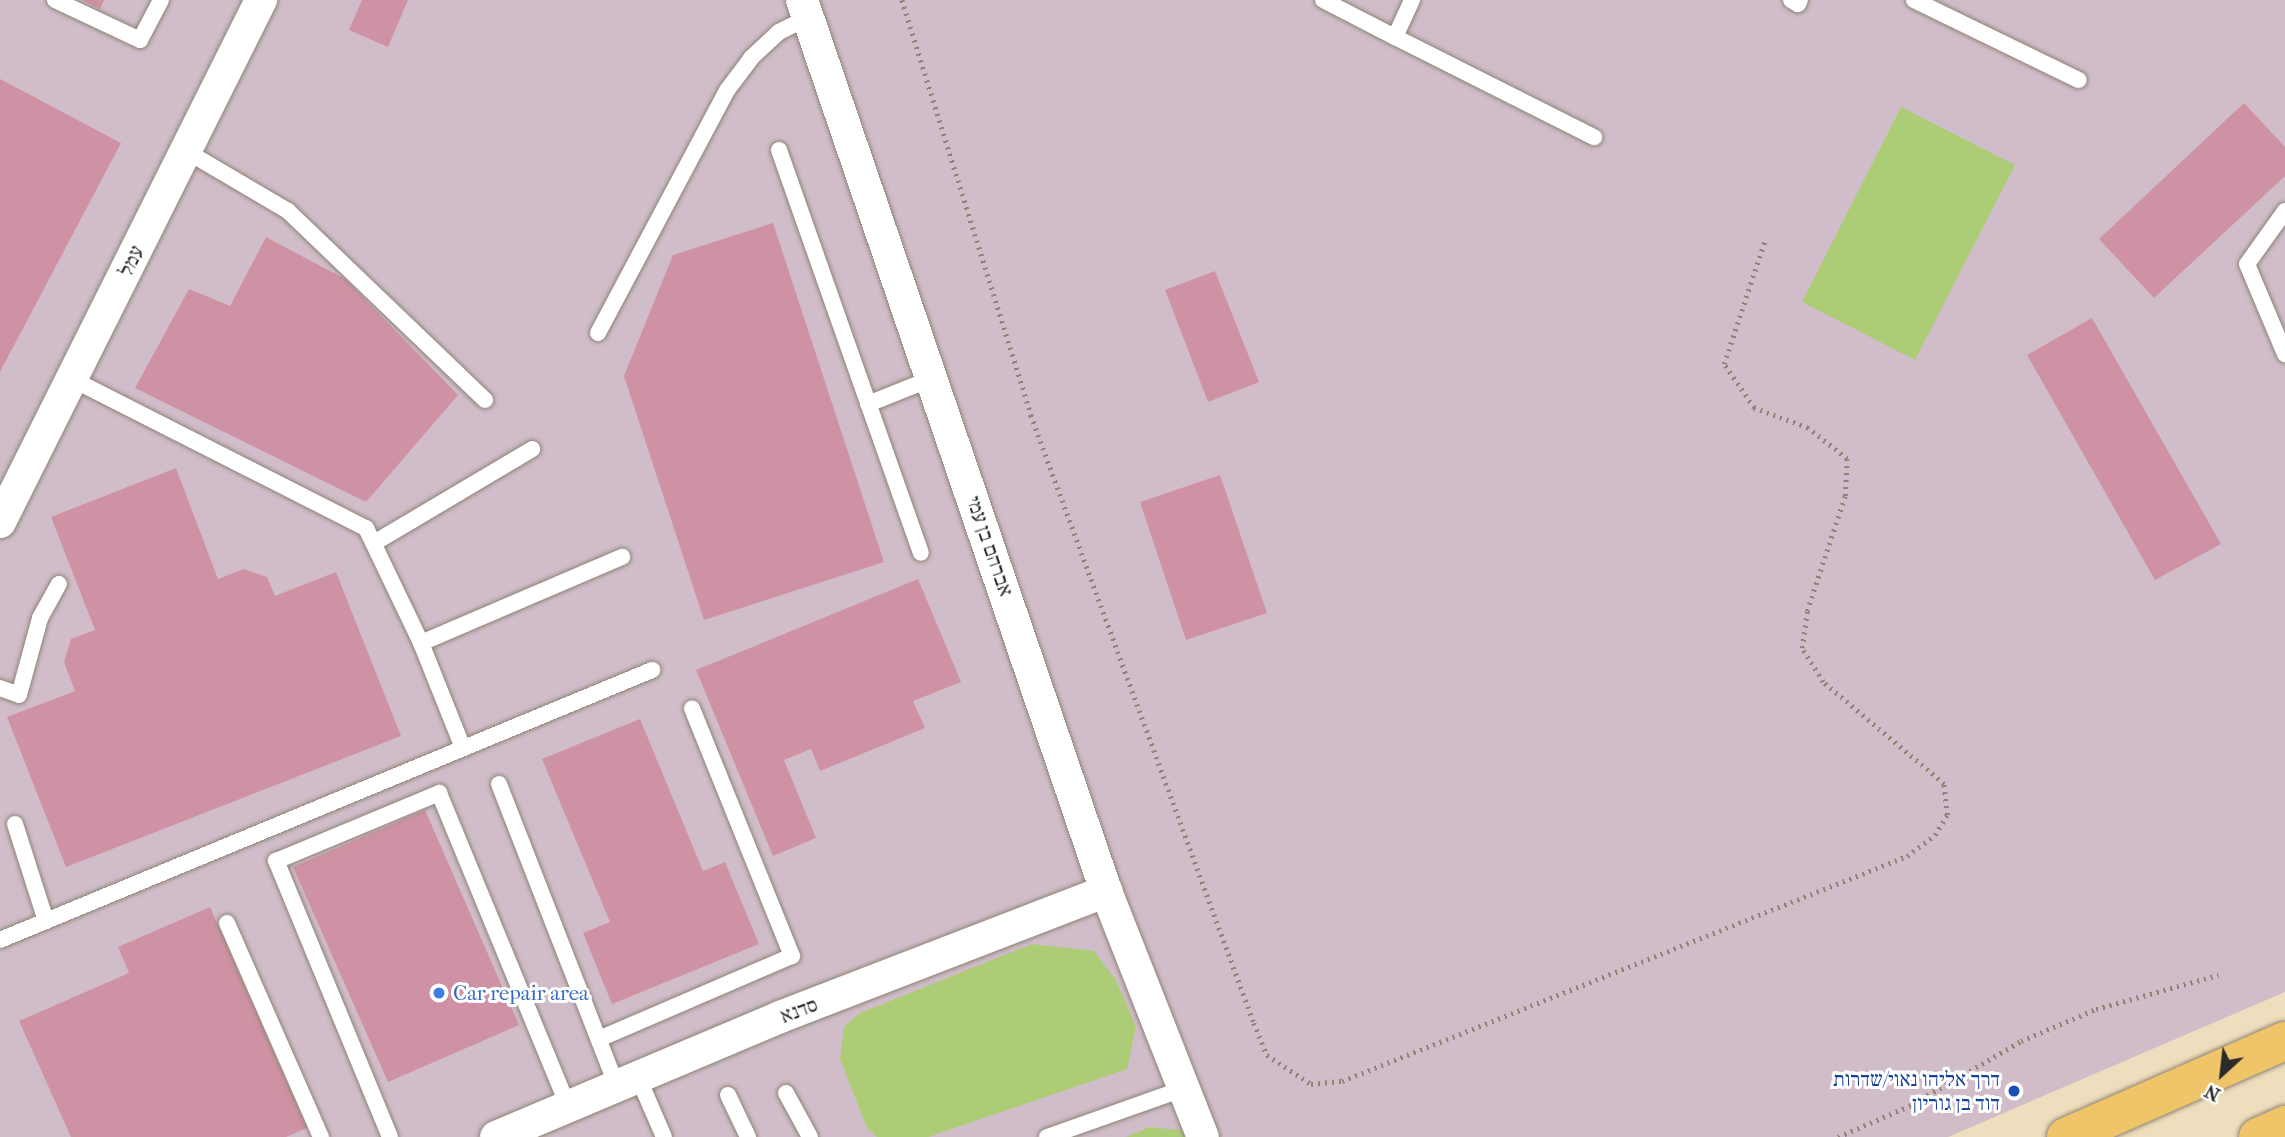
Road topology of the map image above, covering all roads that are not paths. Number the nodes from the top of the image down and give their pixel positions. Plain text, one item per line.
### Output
1 (55, 0) edge
2 (161, 0) edge
3 (261, 0) edge
4 (1323, 0) edge
5 (1412, 0) edge
6 (1791, 0) edge
7 (1800, 0) edge
8 (1914, 0) edge
9 (805, 8) edge
10 (1395, 37) junction
11 (2079, 80) dead end
12 (1594, 137) dead end
13 (779, 150) dead end
14 (186, 151) junction
15 (2285, 211) edge
16 (598, 333) dead end
17 (2285, 354) edge
18 (933, 377) junction
19 (72, 379) junction
20 (485, 400) dead end
21 (868, 404) junction
22 (532, 449) dead end
23 (0, 522) edge
24 (374, 543) junction
25 (921, 553) dead end
26 (622, 557) dead end
27 (60, 584) dead end
28 (421, 643) junction
29 (652, 670) dead end
30 (0, 688) edge
31 (692, 708) dead end
32 (463, 748) junction
33 (499, 784) dead end
34 (15, 824) dead end
35 (1106, 891) junction
36 (46, 921) junction
37 (227, 923) dead end
38 (0, 940) edge
39 (599, 1038) junction
40 (2285, 1041) edge
41 (628, 1081) junction
42 (1185, 1088) junction
43 (786, 1093) dead end
44 (728, 1096) dead end
45 (568, 1106) junction
46 (2285, 1125) edge
47 (1069, 1133) edge
48 (321, 1137) edge
49 (390, 1137) edge
50 (496, 1137) edge
51 (664, 1137) edge
52 (748, 1137) edge
53 (810, 1137) edge
54 (1046, 1137) edge
55 (1203, 1137) edge
56 (1215, 1137) edge
57 (2066, 1137) edge
58 (2258, 1137) edge

1 - 2 lane
3 - 14 street, עמל
4 - 10 lane
5 - 10 lane
6 - 7 lane
8 - 11 lane
9 - 16 lane
9 - 18 street, אברהם בן עמי
10 - 12 lane
13 - 21 lane
14 - 19 street, עמל
14 - 20 lane
15 - 17 lane
18 - 21 lane
18 - 35 street, אברהם בן עמי
19 - 23 street, עמל
19 - 24 lane
21 - 25 lane
22 - 24 lane
24 - 28 lane
26 - 28 lane
27 - 30 lane
28 - 32 lane
29 - 32 lane
31 - 39 lane
32 - 36 lane
33 - 39 lane
34 - 36 lane
35 - 41 street, סדנא
35 - 42 street, אברהם בן עמי
36 - 38 lane
37 - 48 lane
39 - 41 lane
40 - 57 highway
41 - 45 street, סדנא
41 - 51 lane
42 - 47 lane
42 - 55 street, אברהם בן עמי
42 - 56 street, אברהם בן עמי
43 - 53 lane
44 - 52 lane
45 - 49 lane
45 - 50 street, סדנא
46 - 58 highway
47 - 54 lane

